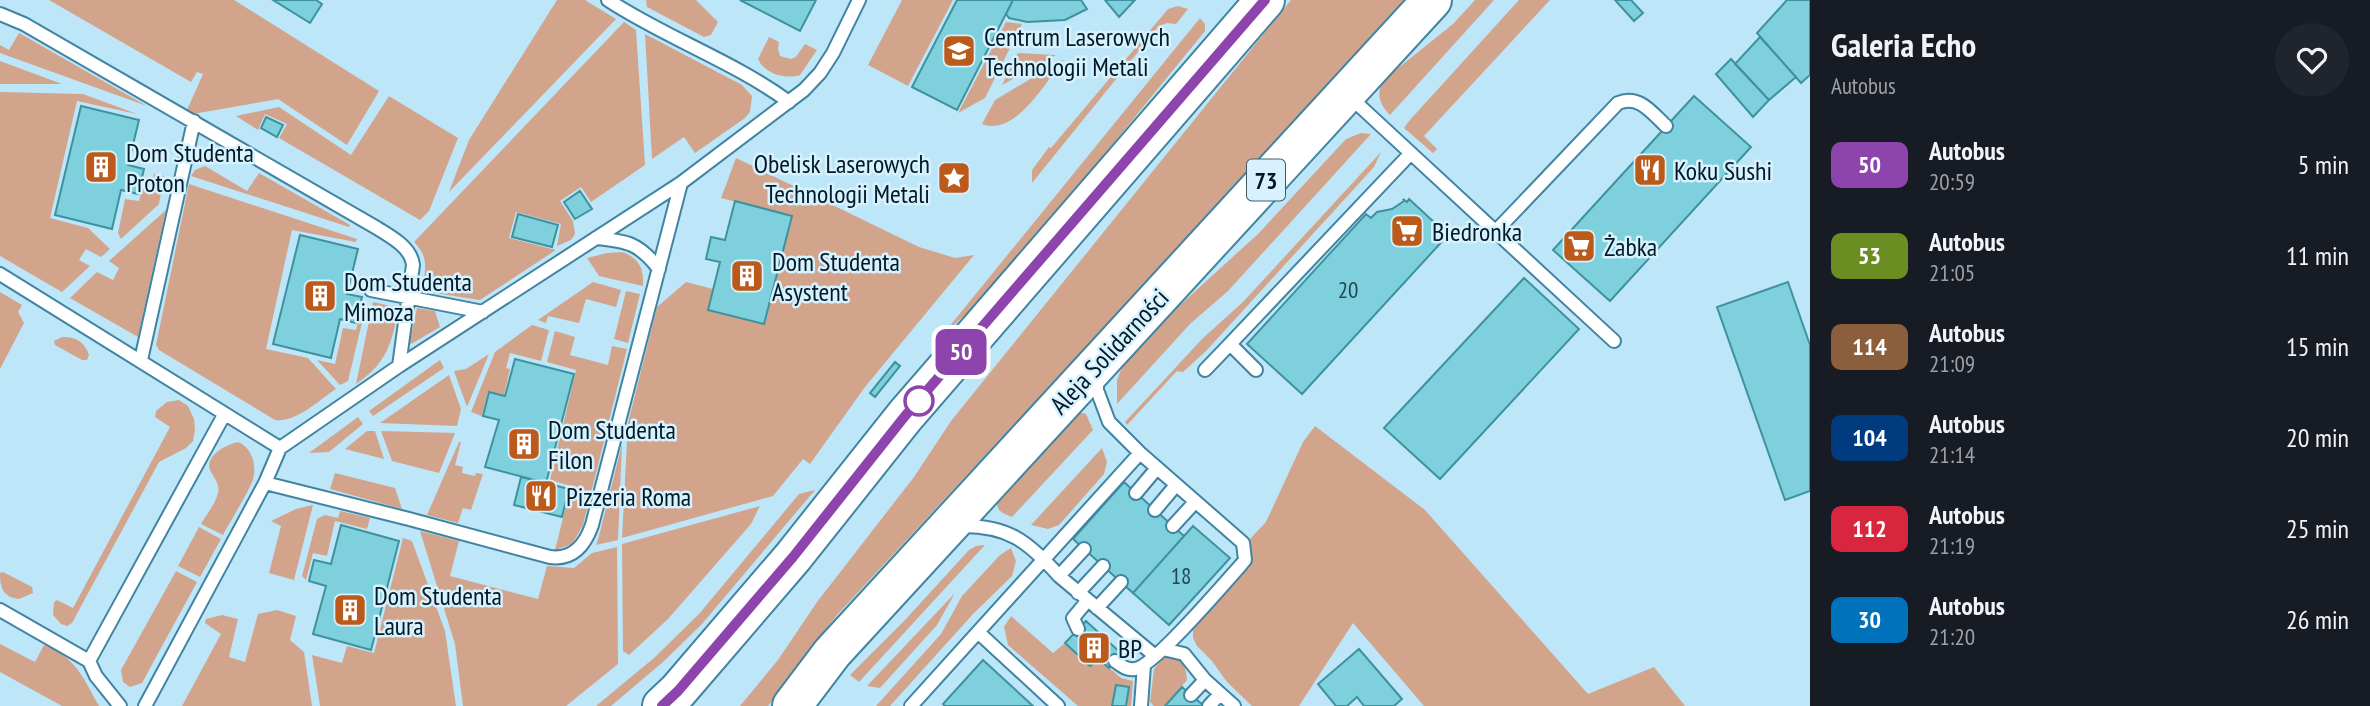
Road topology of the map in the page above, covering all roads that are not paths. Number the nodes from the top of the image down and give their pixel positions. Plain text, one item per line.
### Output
1 (608, 0) edge
2 (859, 0) edge
3 (1432, 0) edge
4 (1263, 1) edge
5 (0, 14) edge
6 (1346, 93) junction
7 (789, 102) junction
8 (194, 121) junction
9 (1666, 126) dead end
10 (1411, 153) junction
11 (681, 183) junction
12 (1495, 232) junction
13 (596, 238) junction
14 (659, 269) junction
15 (0, 274) edge
16 (372, 290) dead end
17 (409, 297) junction
18 (483, 312) junction
19 (1614, 341) dead end
20 (1230, 344) junction
21 (141, 360) junction
22 (1097, 364) junction
23 (399, 366) junction
24 (1205, 370) dead end
25 (1256, 370) dead end
26 (224, 415) junction
27 (280, 448) junction
28 (1140, 453) junction
29 (1157, 468) junction
30 (265, 483) junction
31 (1176, 485) junction
32 (1136, 493) dead end
33 (1195, 502) junction
34 (1154, 510) dead end
35 (948, 526) junction
36 (1173, 526) dead end
37 (1084, 549) dead end
38 (1044, 559) junction
39 (1103, 566) dead end
40 (1059, 576) junction
41 (1121, 582) dead end
42 (1087, 600) junction
43 (0, 610) edge
44 (1078, 629) dead end
45 (978, 633) junction
46 (1158, 652) junction
47 (89, 661) junction
48 (1115, 661) dead end
49 (1144, 666) junction
50 (1205, 680) junction
51 (1220, 694) junction
52 (1191, 695) dead end
53 (120, 706) edge
54 (145, 706) edge
55 (662, 706) edge
56 (792, 706) edge
57 (911, 706) edge
58 (1058, 706) edge
59 (1141, 706) edge
60 (1209, 706) edge
61 (1234, 706) edge

1 - 7 lane
2 - 7 lane
3 - 6 main road, Aleja Solidarności / 73
4 - 55 main road
5 - 8 lane
6 - 10 lane
6 - 22 main road, Aleja Solidarności / 73
7 - 11 lane
8 - 17 lane
8 - 21 lane
9 - 12 lane
10 - 12 lane
10 - 20 lane
11 - 13 lane
11 - 14 lane
12 - 19 lane
13 - 14 lane
13 - 18 lane
14 - 30 lane
15 - 21 lane
16 - 17 lane
17 - 18 lane
17 - 23 lane
18 - 23 lane
20 - 24 lane
20 - 25 lane
21 - 26 lane
22 - 28 lane
22 - 35 main road, Aleja Solidarności / 73
23 - 27 lane
26 - 27 lane
26 - 47 lane
27 - 30 lane
28 - 29 lane
28 - 38 lane
29 - 31 lane
29 - 32 lane
30 - 54 lane
31 - 33 lane
31 - 34 lane
33 - 36 lane
33 - 46 lane
35 - 38 lane
35 - 56 main road, Aleja Solidarności / 73
37 - 40 lane
38 - 40 lane
38 - 45 lane
39 - 42 lane
40 - 42 lane
41 - 42 lane
42 - 44 lane
42 - 46 lane
43 - 47 lane
45 - 57 lane
45 - 58 lane
46 - 49 lane
46 - 50 lane
47 - 53 lane
48 - 49 lane
49 - 59 lane
50 - 51 lane
50 - 52 lane
51 - 60 lane
51 - 61 lane

